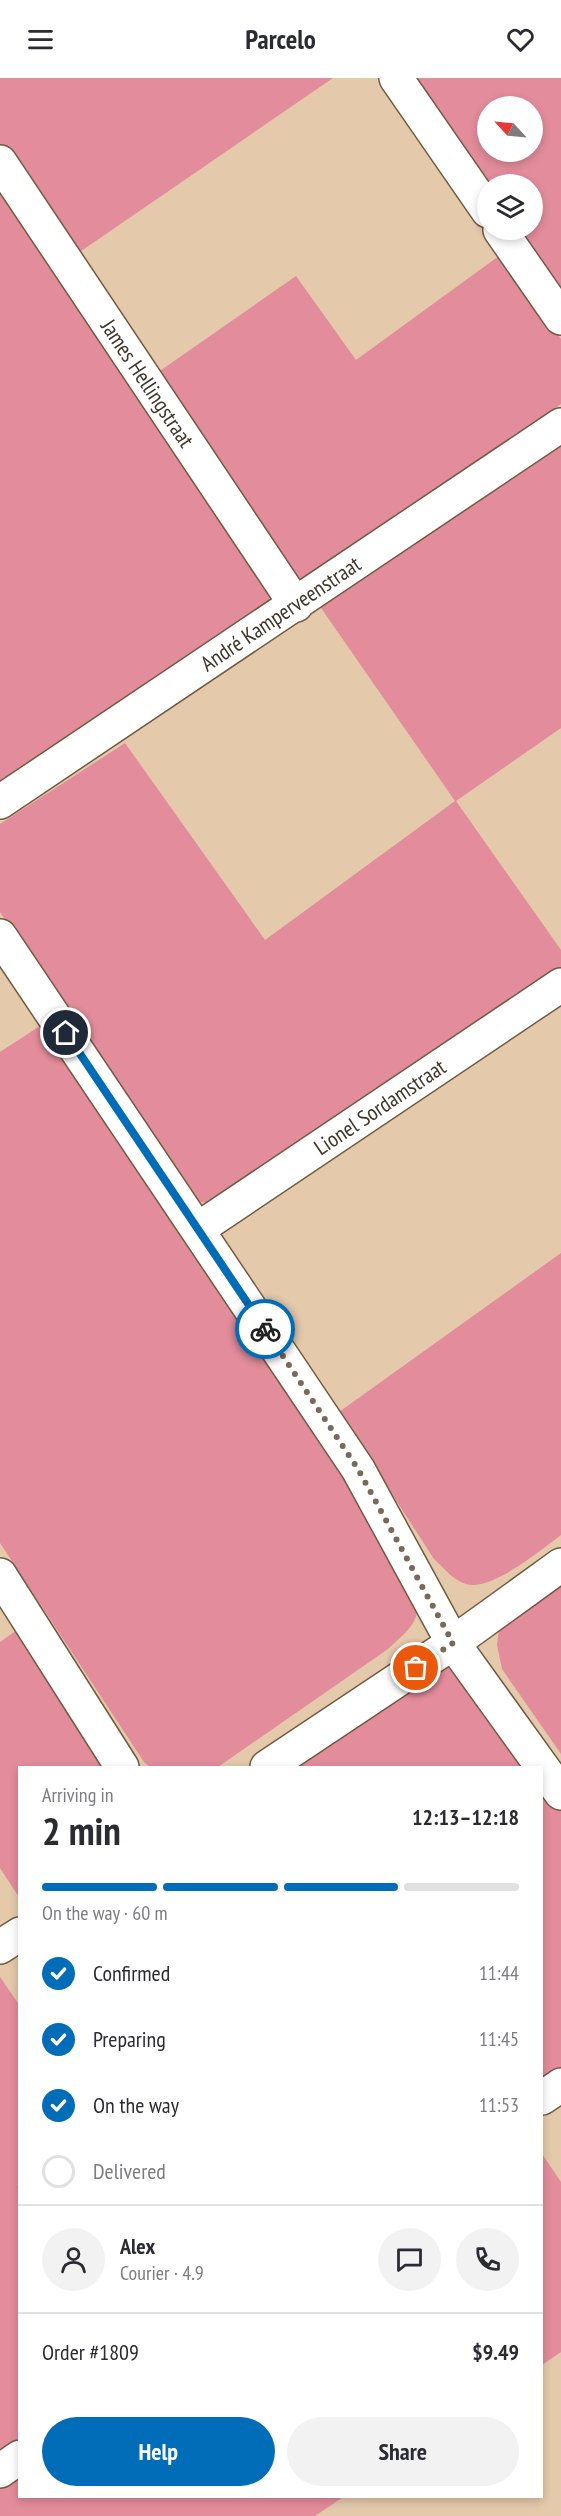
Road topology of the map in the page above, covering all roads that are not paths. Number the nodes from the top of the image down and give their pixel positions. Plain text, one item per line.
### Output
1 (396, 78) edge
2 (0, 162) edge
3 (477, 195) edge
4 (507, 240) edge
5 (561, 318) edge
6 (561, 425) edge
7 (296, 605) junction
8 (0, 802) edge
9 (0, 936) edge
10 (561, 985) edge
11 (198, 1228) junction
12 (561, 1565) edge
13 (0, 1575) edge
14 (453, 1643) junction
15 (121, 1766) edge
16 (268, 1766) edge
17 (542, 1766) edge
18 (543, 1768) edge
19 (561, 1793) edge
20 (18, 1935) edge
21 (0, 1947) edge
22 (561, 2085) edge
23 (543, 2097) edge
24 (18, 2458) edge
25 (0, 2470) edge

1 - 3 street
2 - 7 street, James Hellingstraat
4 - 5 street
6 - 7 street, André Kamperveenstraat
7 - 8 street, André Kamperveenstraat
9 - 11 street
10 - 11 street, Lionel Sordamstraat
11 - 14 street
12 - 14 street
13 - 15 street
14 - 16 street
14 - 17 street
18 - 19 street
20 - 21 street
22 - 23 street
24 - 25 street

